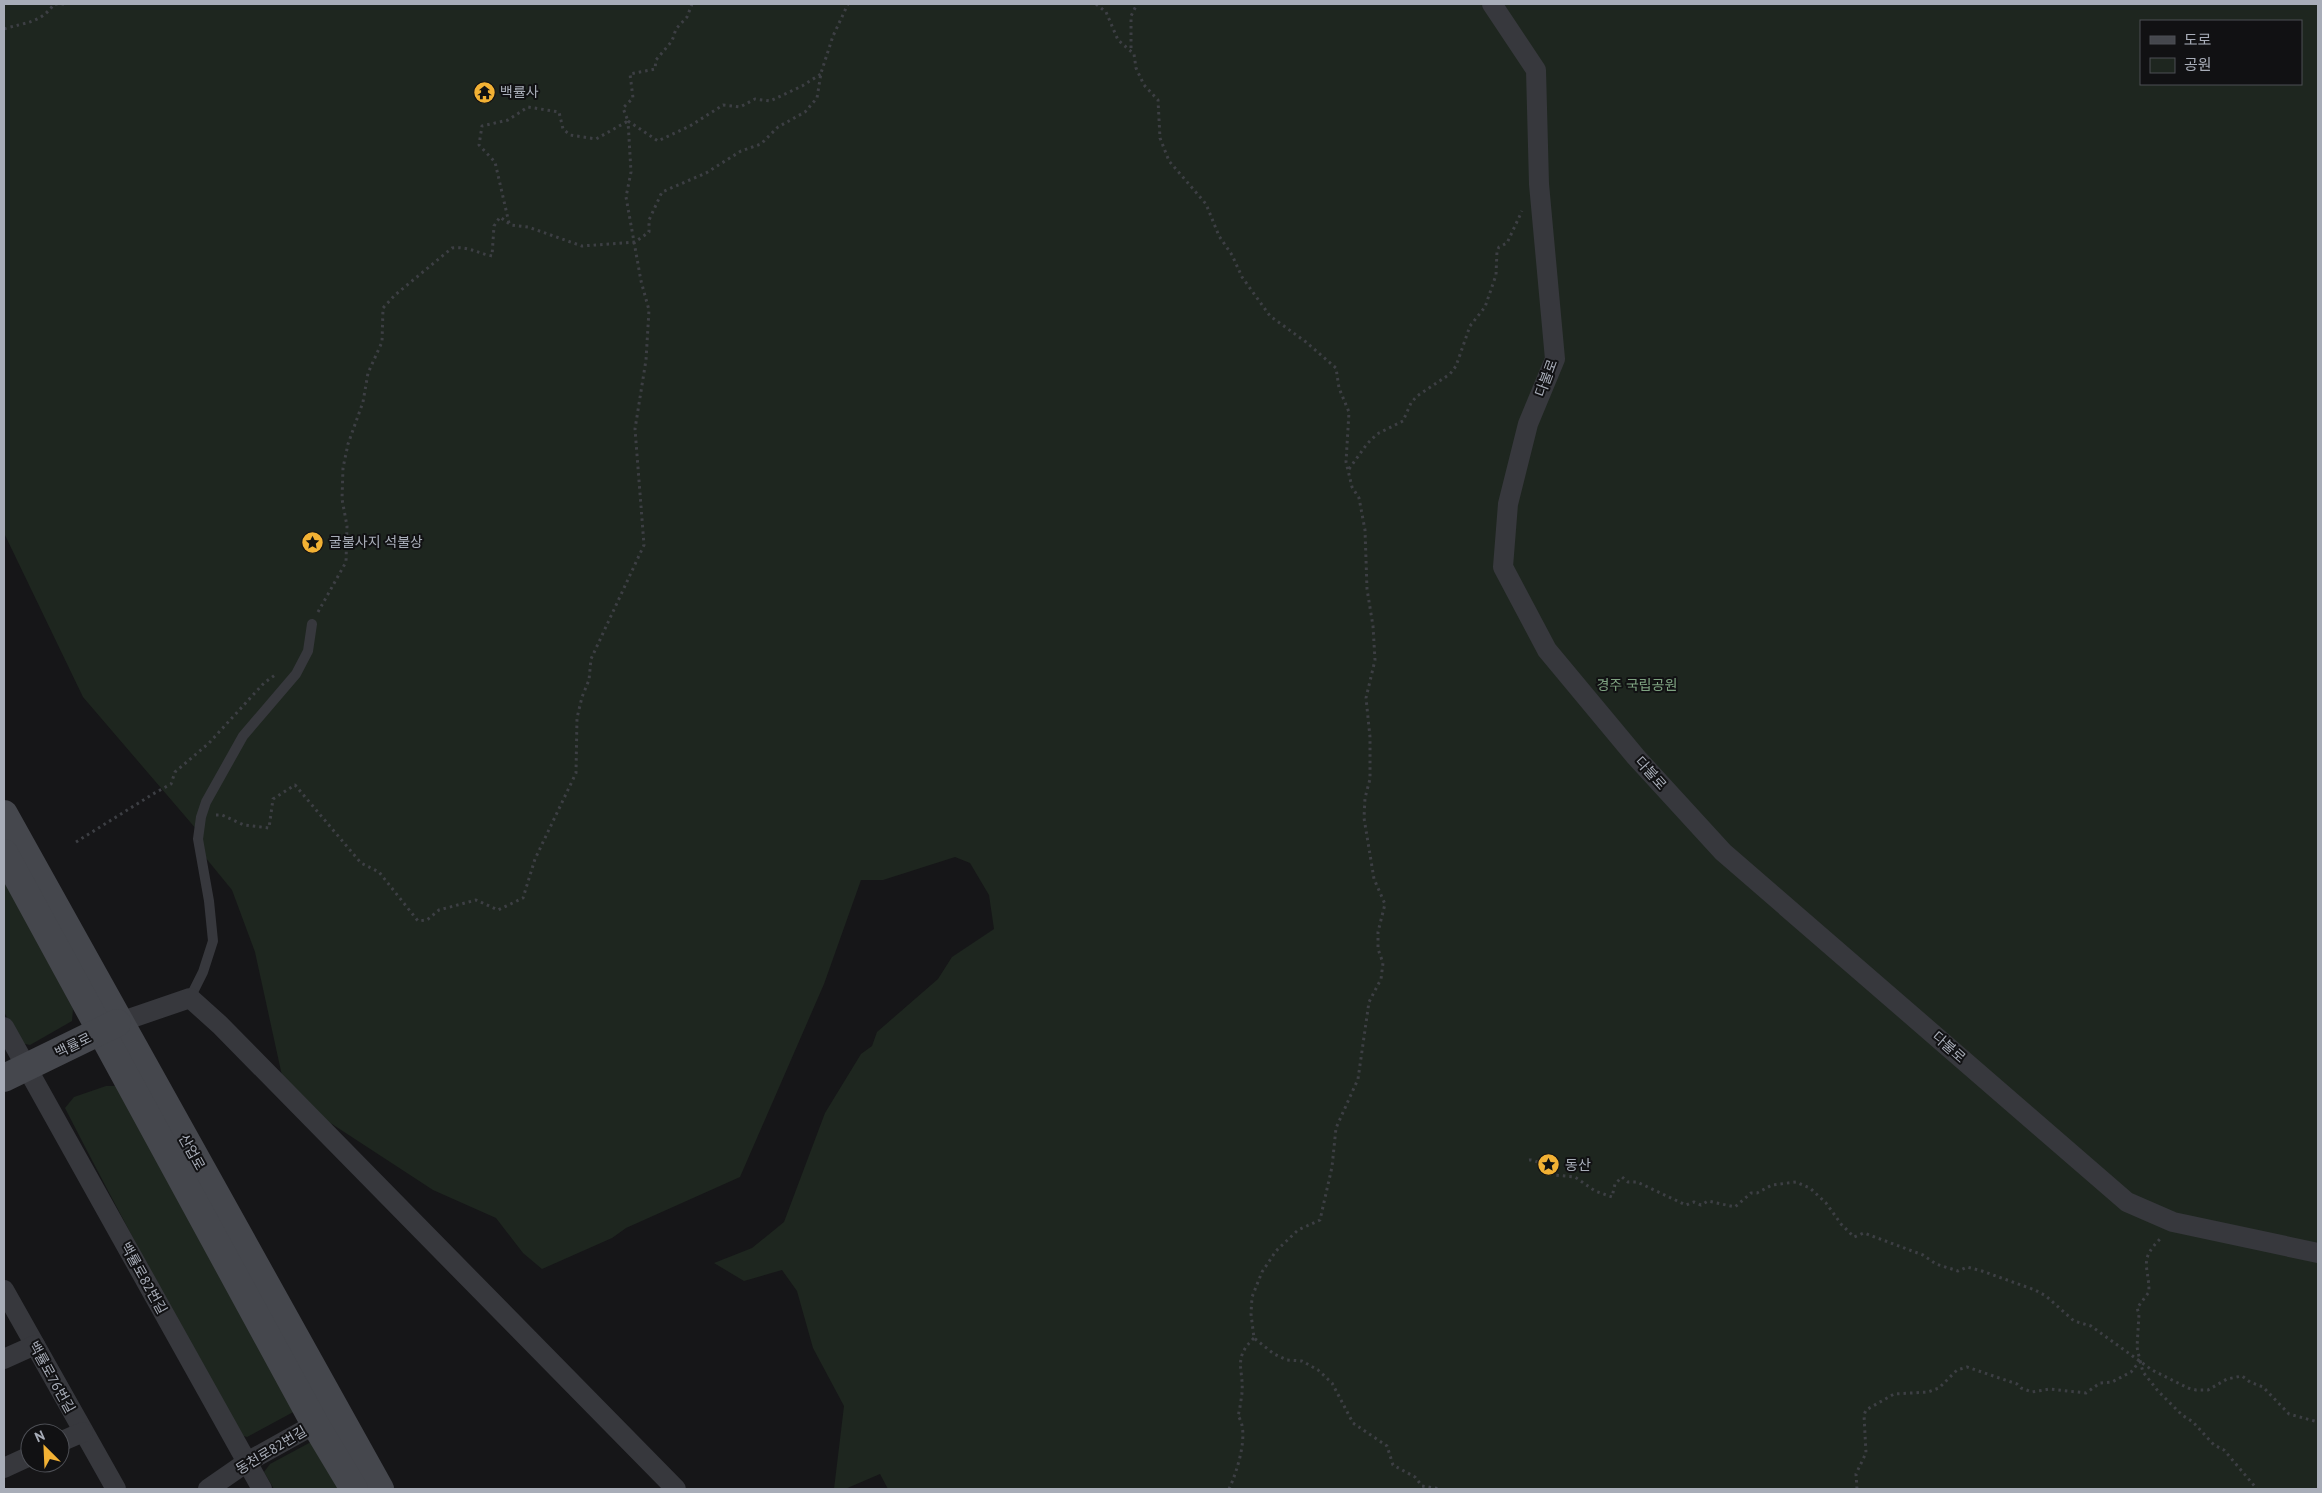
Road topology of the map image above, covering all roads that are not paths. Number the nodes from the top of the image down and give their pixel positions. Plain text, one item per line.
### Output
1 (1492, 4) edge
2 (312, 624) road end
3 (4, 814) edge
4 (4, 853) edge
5 (190, 998) junction
6 (4, 1027) edge
7 (110, 1027) junction
8 (15, 1073) edge
9 (2318, 1253) edge
10 (4, 1290) edge
11 (35, 1345) junction
12 (4, 1359) edge
13 (326, 1418) junction
14 (83, 1432) junction
15 (70, 1438) edge
16 (20, 1461) edge
17 (247, 1462) junction
18 (4, 1468) edge
19 (116, 1489) edge
20 (208, 1489) edge
21 (262, 1489) edge
22 (354, 1489) edge
23 (380, 1489) edge
24 (676, 1489) edge

1 - 9 street, 다불로
2 - 5 lane
3 - 7 street, 산업로
4 - 7 street, 산업로
5 - 7 street
5 - 24 street
6 - 8 street
7 - 8 street, 백률로
7 - 13 street, 산업로
8 - 17 street, 백률로82번길
10 - 11 street, 백률로76번길
11 - 12 street
11 - 14 street, 백률로76번길
13 - 17 street, 동천로82번길
13 - 22 street, 산업로
13 - 23 street, 산업로
14 - 15 street
14 - 19 street, 백률로76번길
16 - 18 street
17 - 20 street, 동천로82번길
17 - 21 street, 백률로82번길

